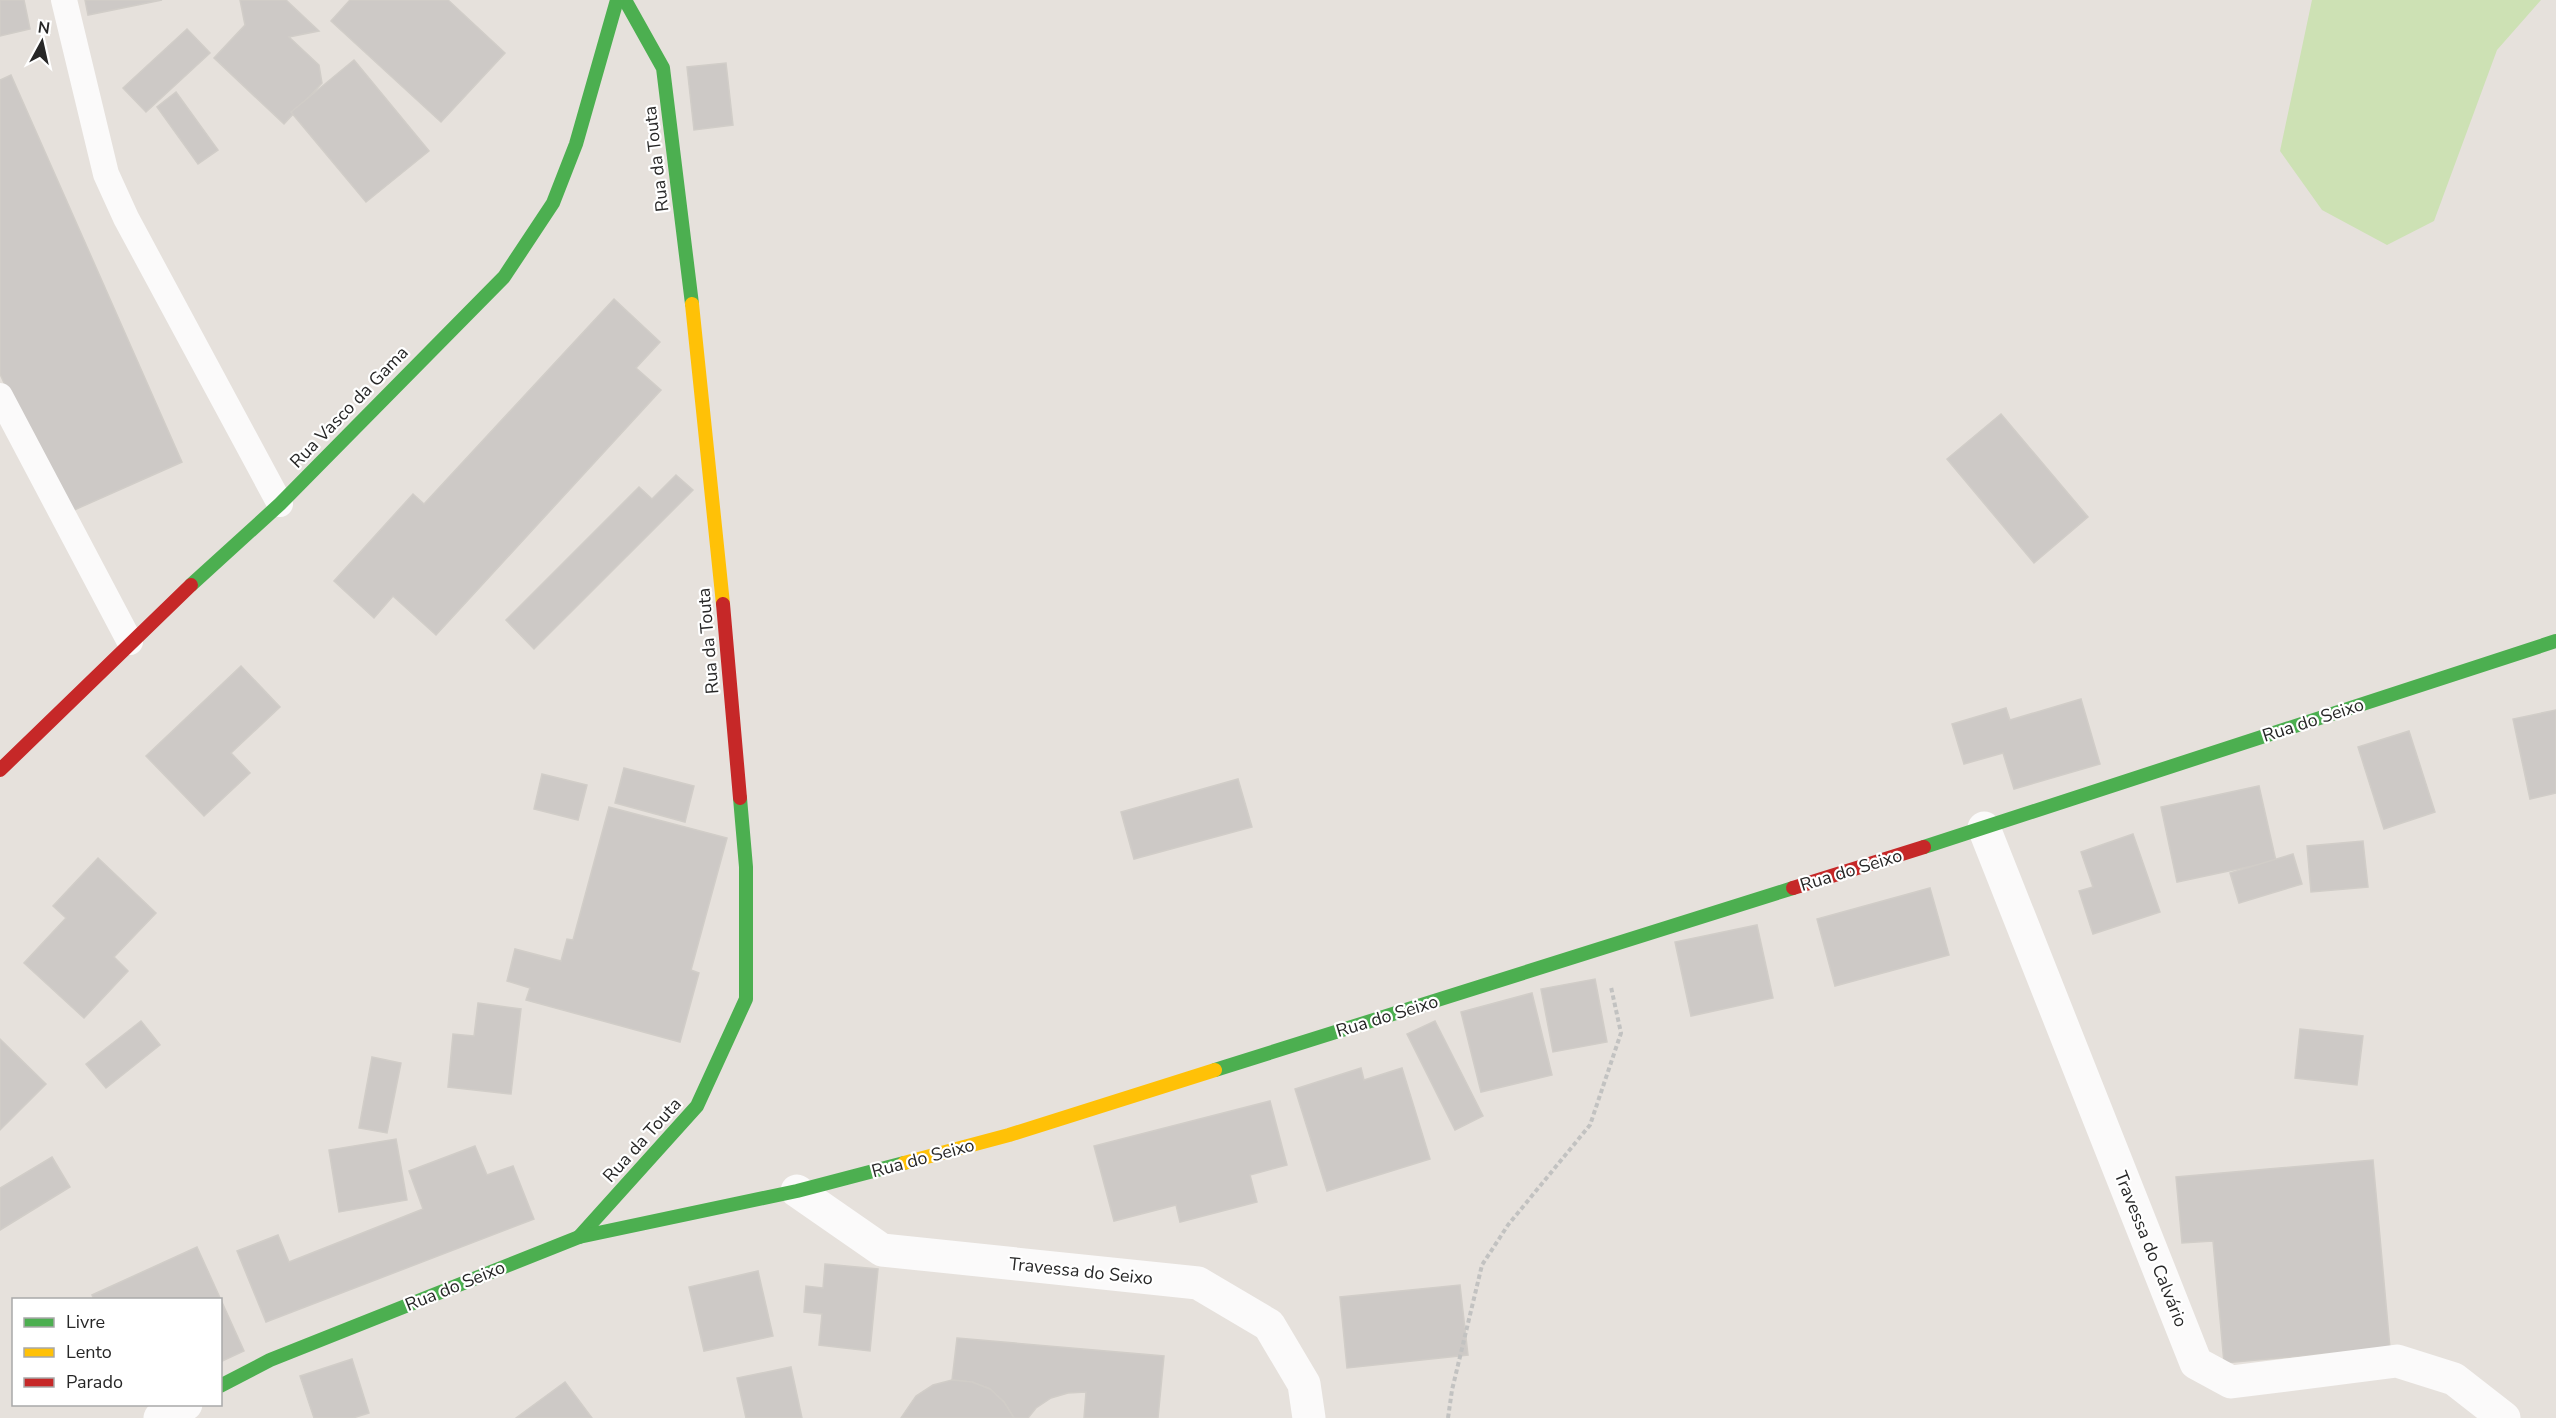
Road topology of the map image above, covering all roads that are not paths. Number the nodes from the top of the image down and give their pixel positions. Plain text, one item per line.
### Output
1 (64, 0) edge
2 (617, 0) edge
3 (625, 0) edge
4 (0, 396) edge
5 (280, 504) junction
6 (2556, 641) edge
7 (130, 642) junction
8 (0, 770) edge
9 (1984, 828) junction
10 (797, 1191) junction
11 (579, 1237) junction
12 (222, 1385) edge
13 (182, 1406) edge
14 (160, 1418) edge
15 (1309, 1418) edge
16 (2504, 1418) edge

1 - 5 lane
2 - 5 street, Rua Vasco da Gama
3 - 11 street, Rua da Touta
4 - 7 lane
5 - 7 street, Rua Vasco da Gama
6 - 9 street, Rua do Seixo
7 - 8 street, Rua Vasco da Gama
9 - 10 street, Rua do Seixo
9 - 16 street, Travessa do Calvário
10 - 11 street, Rua do Seixo
10 - 15 street, Travessa do Seixo
11 - 12 street, Rua do Seixo
13 - 14 street

